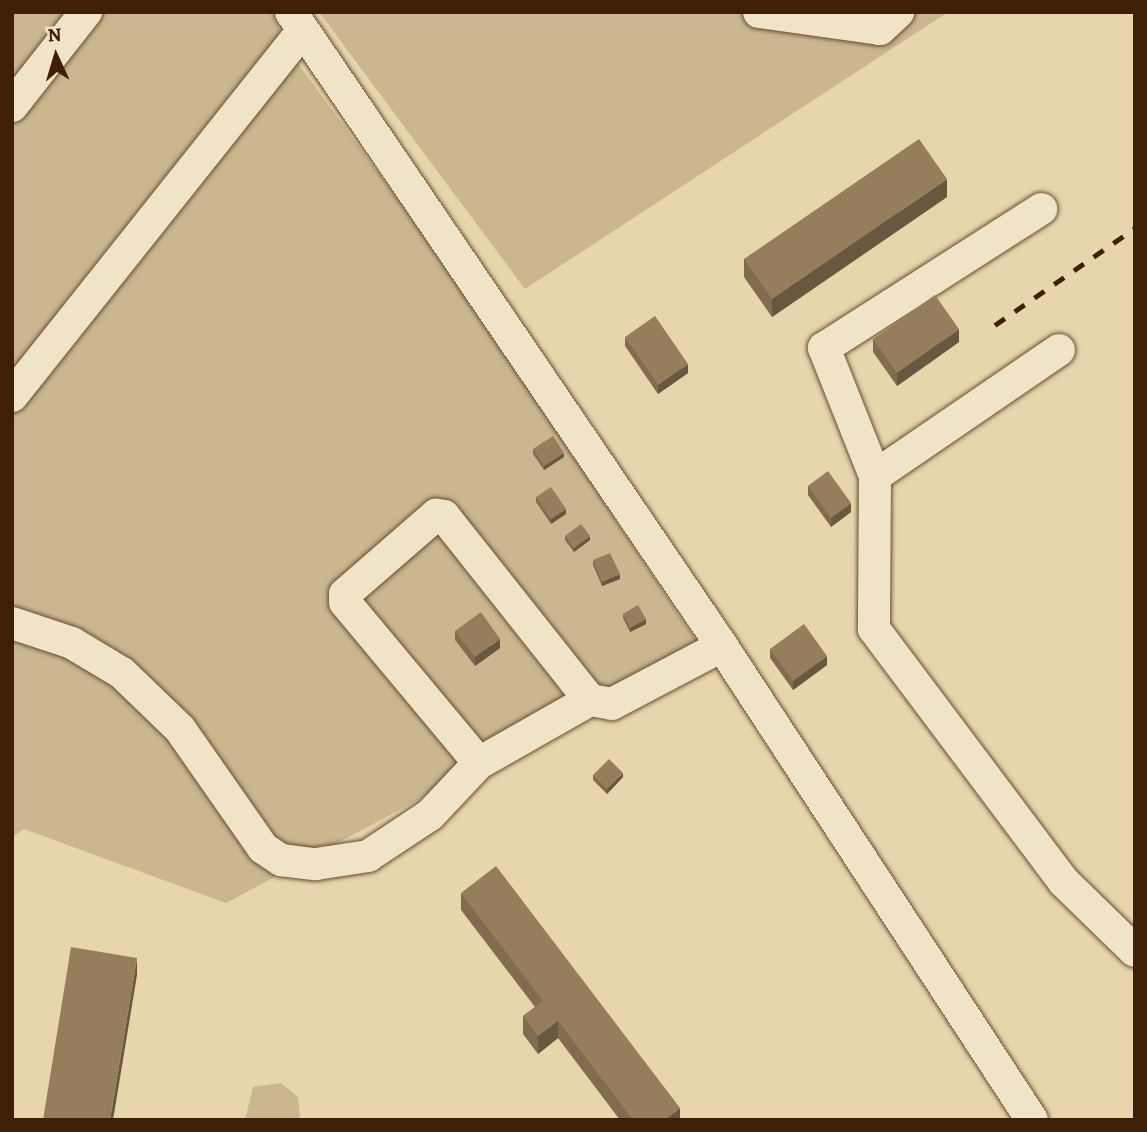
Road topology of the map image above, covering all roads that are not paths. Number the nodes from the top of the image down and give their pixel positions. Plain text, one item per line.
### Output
1 (86, 12) edge
2 (759, 12) edge
3 (898, 12) edge
4 (297, 22) edge
5 (12, 106) edge
6 (1041, 209) dead end
7 (1059, 350) dead end
8 (12, 396) edge
9 (875, 477) junction
10 (12, 623) edge
11 (722, 646) junction
12 (590, 700) junction
13 (479, 763) junction
14 (1135, 951) edge
15 (1032, 1120) edge

1 - 5 street
2 - 3 street
4 - 8 street
4 - 11 street
6 - 9 street
7 - 9 street
9 - 14 street
10 - 13 street
11 - 12 street
11 - 15 street
12 - 13 street
12 - 13 street

